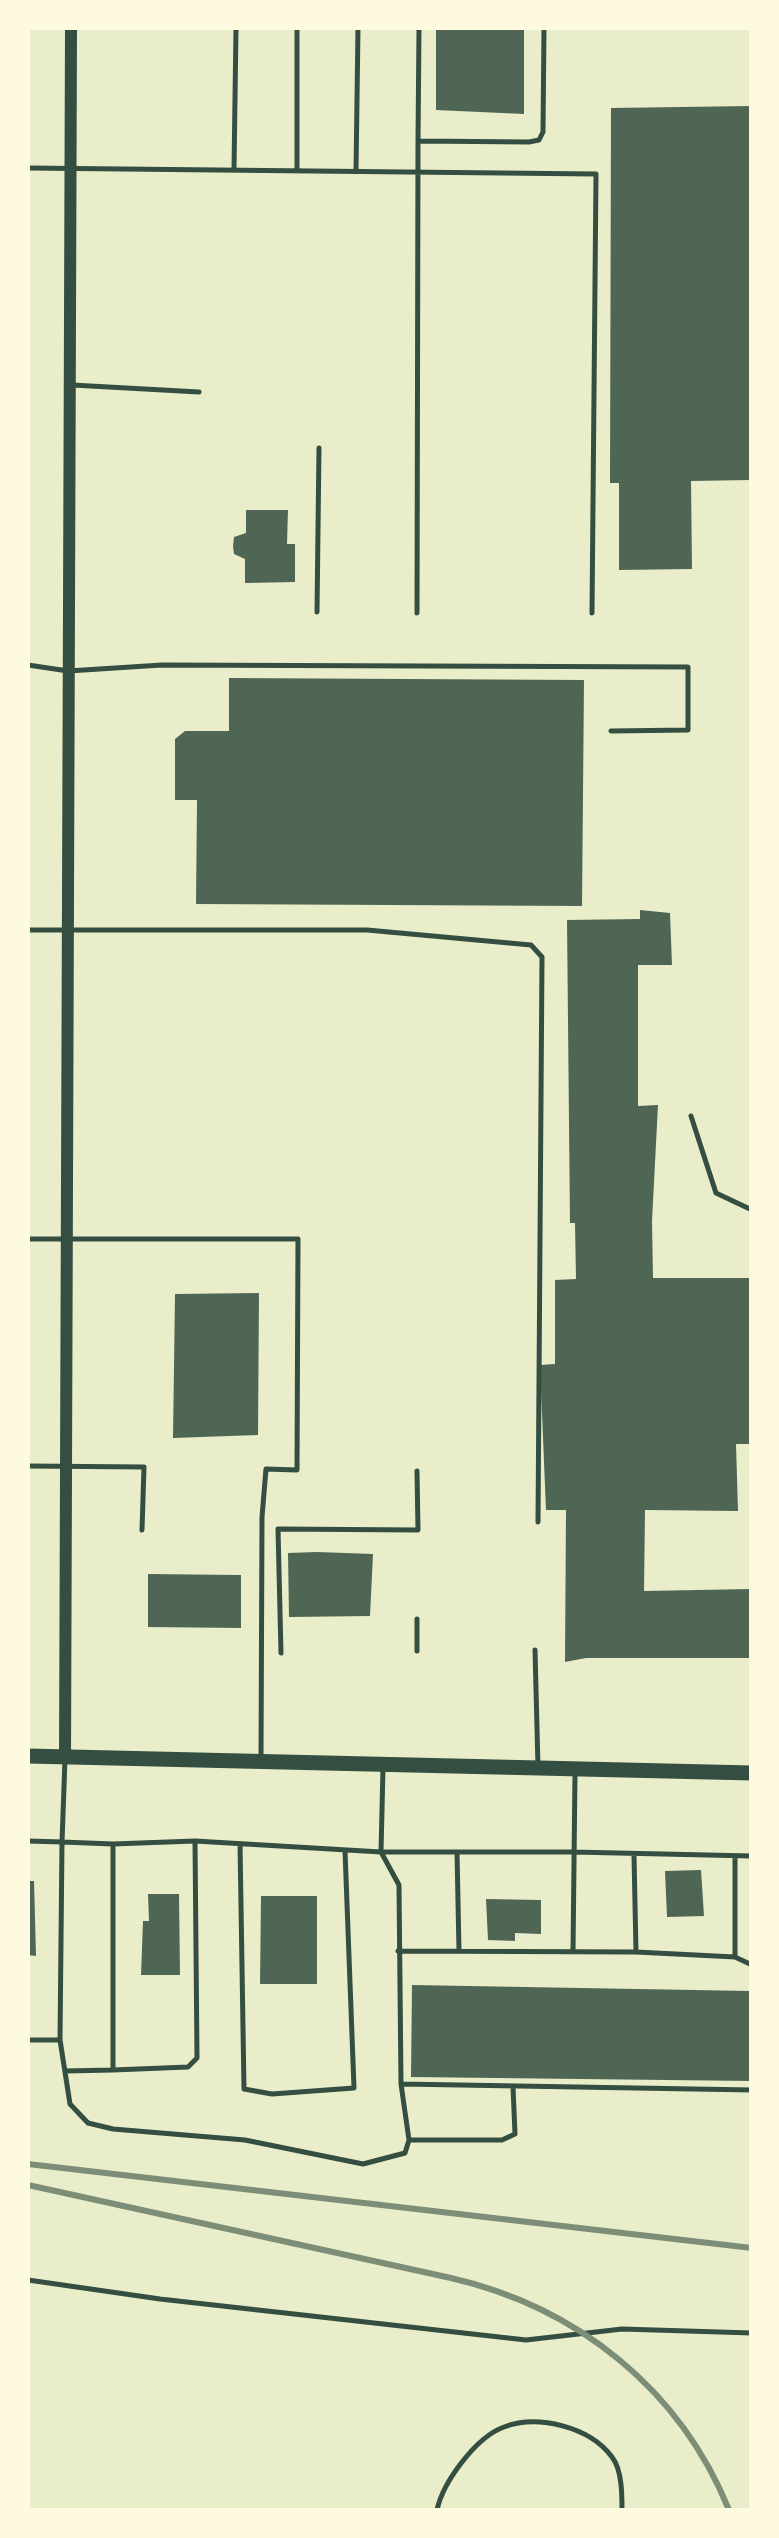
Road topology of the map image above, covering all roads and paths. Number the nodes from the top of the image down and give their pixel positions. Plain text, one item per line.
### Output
1 (71, 28) edge
2 (236, 28) edge
3 (298, 28) edge
4 (358, 28) edge
5 (418, 28) edge
6 (544, 28) edge
7 (418, 141) junction
8 (28, 168) edge
9 (70, 170) junction
10 (234, 170) junction
11 (296, 171) junction
12 (356, 171) junction
13 (418, 172) junction
14 (69, 385) junction
15 (199, 392) dead end
16 (319, 448) dead end
17 (317, 612) dead end
18 (417, 613) dead end
19 (592, 614) dead end
20 (28, 665) edge
21 (68, 671) junction
22 (612, 732) dead end
23 (28, 930) edge
24 (68, 930) junction
25 (691, 1116) dead end
26 (752, 1210) edge
27 (67, 1238) junction
28 (28, 1239) edge
29 (28, 1466) edge
30 (69, 1468) junction
31 (416, 1471) dead end
32 (538, 1522) dead end
33 (142, 1530) dead end
34 (417, 1619) dead end
35 (535, 1650) dead end
36 (418, 1652) dead end
37 (281, 1654) dead end
38 (28, 1756) edge
39 (65, 1756) junction
40 (260, 1762) junction
41 (383, 1765) junction
42 (538, 1769) junction
43 (576, 1770) junction
44 (752, 1773) edge
45 (28, 1841) edge
46 (195, 1841) junction
47 (62, 1842) junction
48 (112, 1844) junction
49 (240, 1844) junction
50 (346, 1850) junction
51 (381, 1852) junction
52 (457, 1852) junction
53 (573, 1852) junction
54 (634, 1855) junction
55 (735, 1856) junction
56 (752, 1856) edge
57 (398, 1951) junction
58 (459, 1951) junction
59 (636, 1952) junction
60 (572, 1953) junction
61 (735, 1956) junction
62 (752, 1966) edge
63 (28, 2040) edge
64 (60, 2040) junction
65 (113, 2070) junction
66 (65, 2071) junction
67 (401, 2084) junction
68 (513, 2086) junction
69 (752, 2090) edge
70 (409, 2140) junction
71 (28, 2280) edge
72 (752, 2333) edge
73 (437, 2510) edge
74 (622, 2510) edge

1 - 9 street
2 - 10 lane
3 - 11 lane
4 - 12 lane
5 - 7 lane
6 - 7 lane
7 - 13 lane
8 - 9 lane
9 - 10 lane
9 - 14 street
10 - 11 lane
11 - 12 lane
12 - 13 lane
13 - 18 lane
13 - 19 lane
14 - 15 lane
14 - 21 street
16 - 17 lane
20 - 21 lane
21 - 22 lane
21 - 24 street
23 - 24 lane
24 - 27 street
24 - 32 lane
25 - 26 lane
27 - 28 lane
27 - 30 street
27 - 40 lane
29 - 30 lane
30 - 33 lane
30 - 39 street
31 - 37 lane
34 - 36 lane
35 - 42 lane
38 - 39 main road
39 - 40 main road
39 - 47 lane
40 - 41 main road
41 - 42 main road
41 - 51 lane
42 - 43 main road
43 - 44 main road
43 - 53 lane
45 - 47 lane
46 - 48 lane
46 - 49 lane
46 - 65 lane
47 - 48 lane
47 - 64 lane
48 - 65 lane
49 - 50 lane
49 - 50 lane
50 - 51 lane
51 - 52 lane
51 - 57 lane
52 - 53 lane
52 - 58 lane
53 - 54 lane
53 - 60 lane
54 - 55 lane
54 - 59 lane
55 - 56 lane
55 - 61 lane
57 - 58 lane
57 - 67 lane
58 - 60 lane
59 - 60 lane
59 - 61 lane
61 - 62 lane
63 - 64 lane
64 - 66 lane
65 - 66 lane
66 - 70 lane
67 - 68 lane
67 - 70 lane
68 - 69 lane
68 - 70 lane
71 - 72 lane
73 - 74 lane

